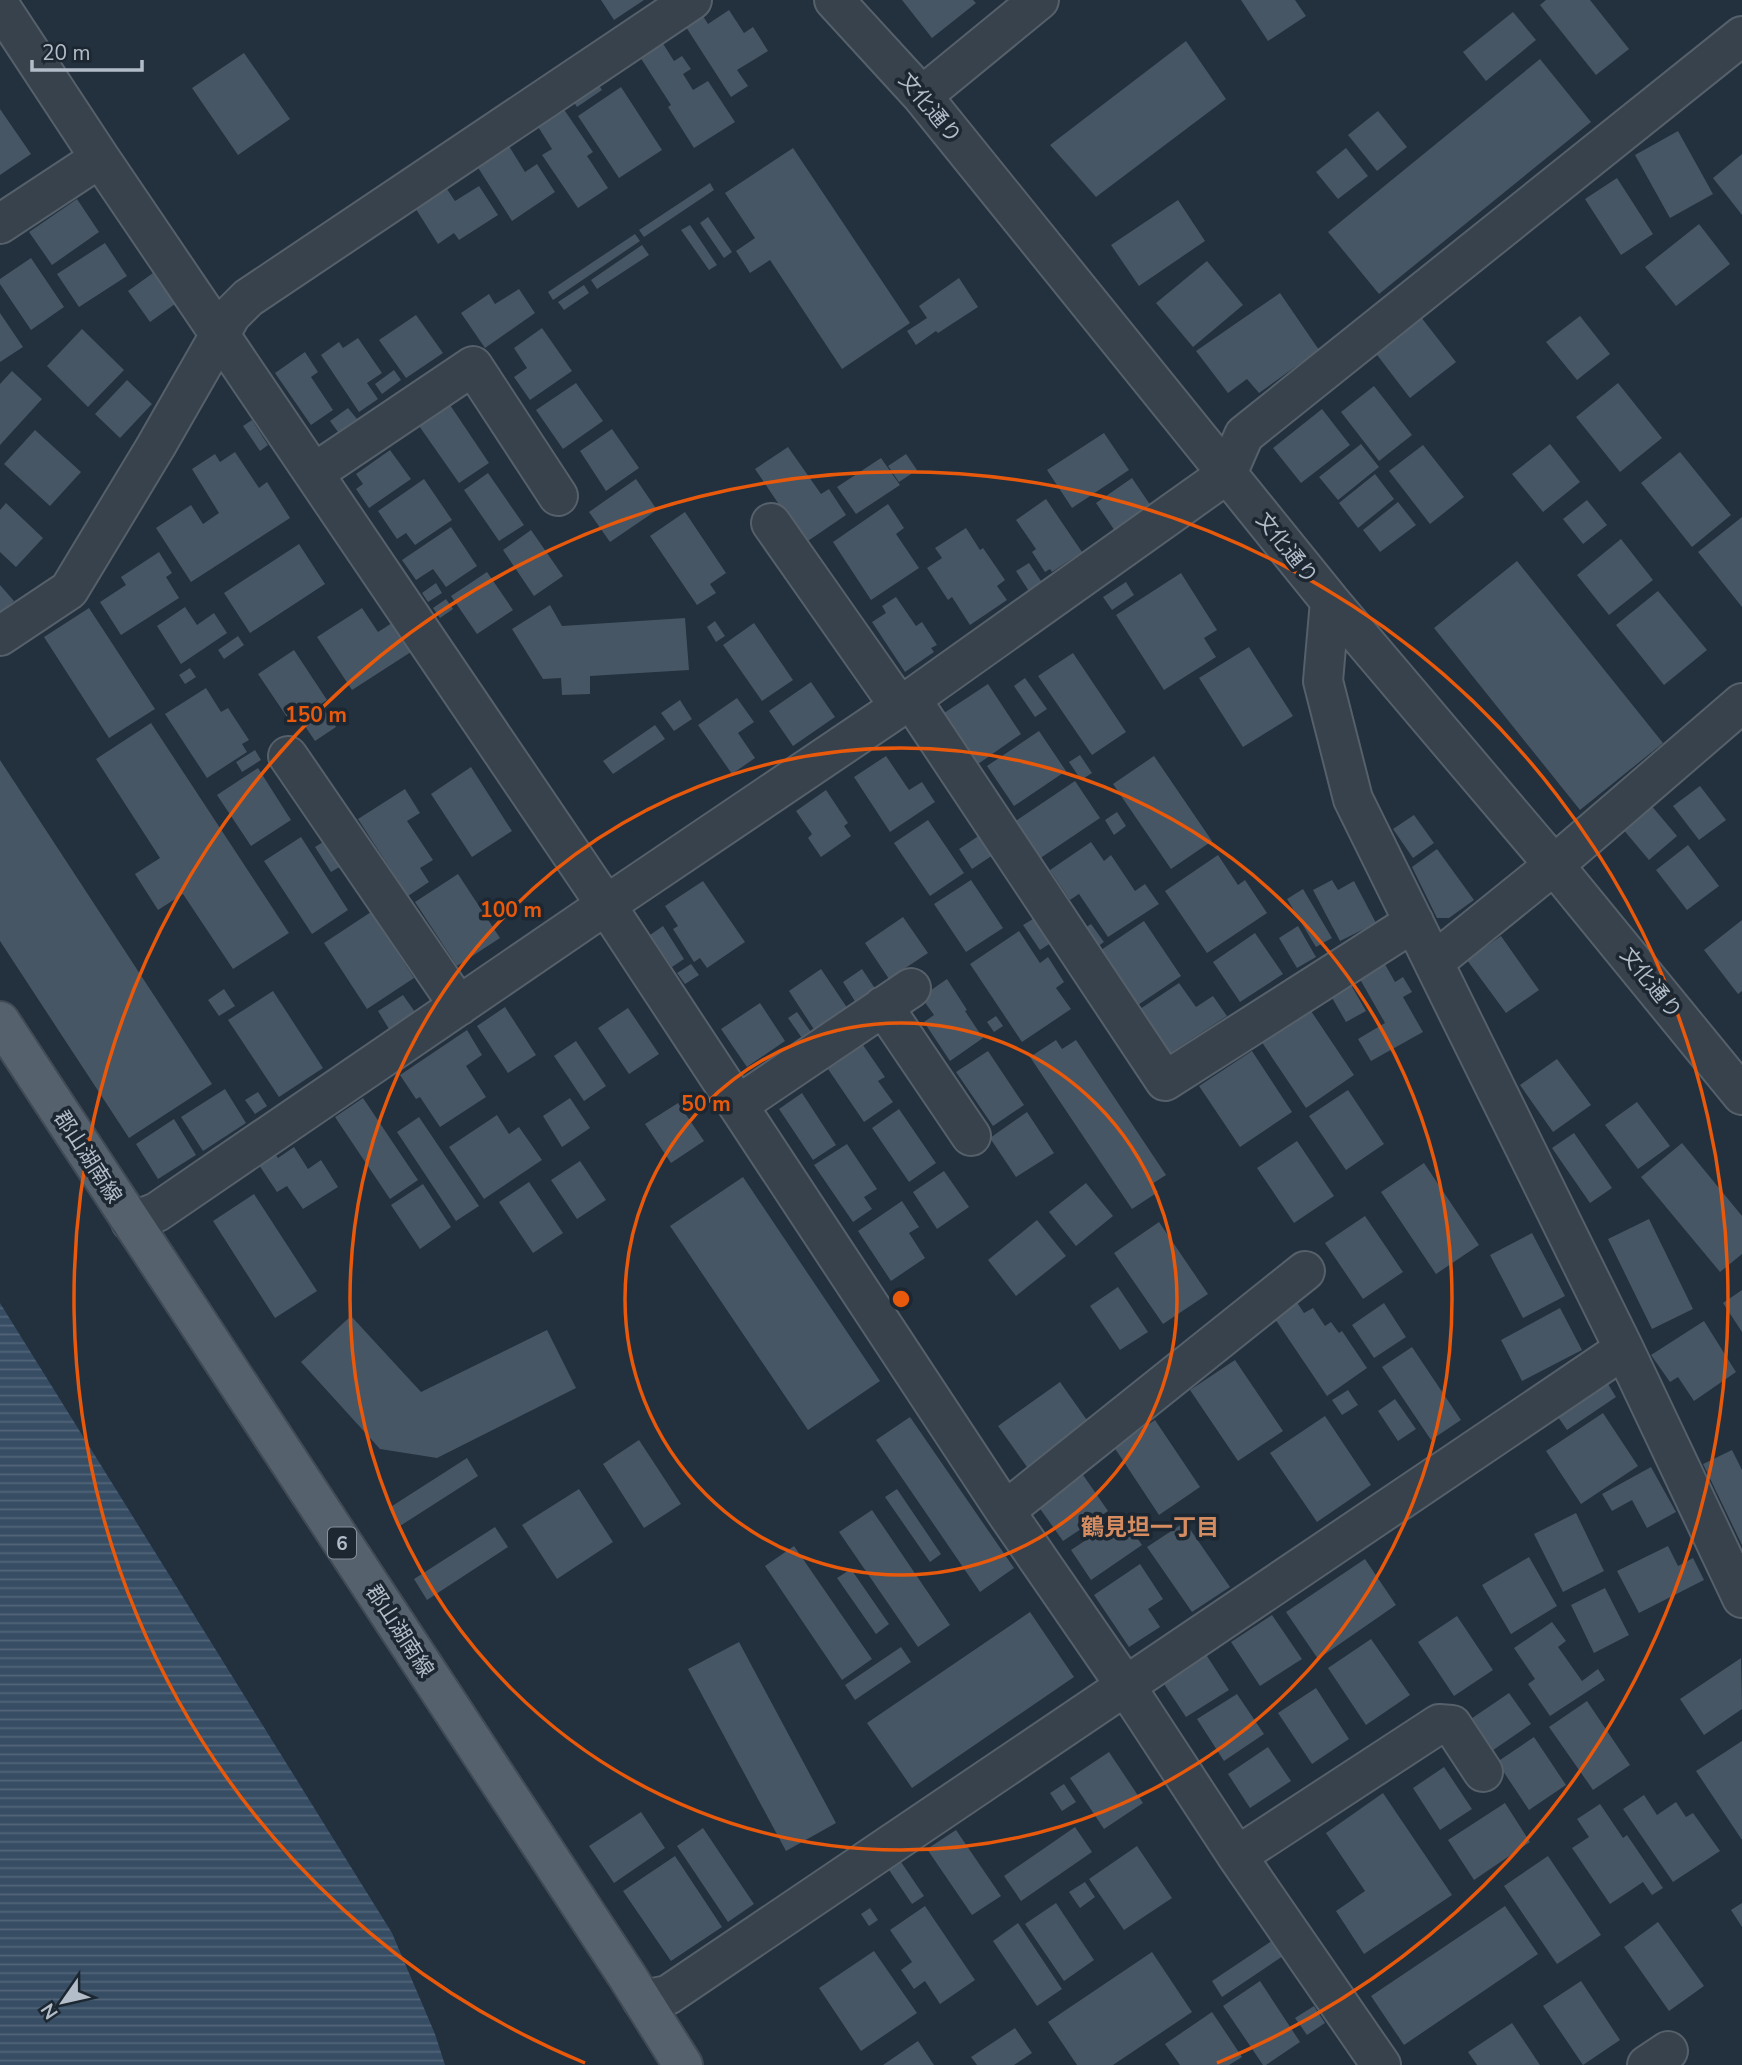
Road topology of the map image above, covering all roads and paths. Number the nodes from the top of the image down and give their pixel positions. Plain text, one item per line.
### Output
1 (692, 0) edge
2 (834, 0) edge
3 (1038, 0) edge
4 (0, 6) edge
5 (1742, 36) edge
6 (922, 96) junction
7 (100, 158) junction
8 (0, 224) edge
9 (221, 335) junction
10 (314, 472) junction
11 (1227, 474) junction
12 (558, 496) dead end
13 (771, 523) dead end
14 (1330, 601) junction
15 (0, 636) edge
16 (905, 703) junction
17 (1742, 703) edge
18 (288, 756) dead end
19 (1554, 864) junction
20 (606, 905) junction
21 (1414, 922) junction
22 (1434, 962) junction
23 (459, 1006) junction
24 (0, 1021) edge
25 (1742, 1095) edge
26 (738, 1105) junction
27 (971, 1136) dead end
28 (131, 1222) junction
29 (1305, 1271) dead end
30 (1624, 1349) junction
31 (1005, 1511) junction
32 (1742, 1598) edge
33 (1125, 1685) junction
34 (1483, 1772) dead end
35 (1237, 1856) junction
36 (642, 2000) junction
37 (683, 2065) edge
38 (1381, 2065) edge

1 - 9 street
2 - 6 street, 文化通り
3 - 6 street
4 - 7 street
5 - 11 street
6 - 11 street, 文化通り
7 - 8 street
7 - 9 street
9 - 10 street
9 - 15 street
10 - 12 street
10 - 20 street
11 - 14 street, 文化通り
11 - 16 street
13 - 16 street
14 - 19 street, 文化通り
14 - 21 street
16 - 20 street
16 - 21 street
17 - 19 street
18 - 23 street
19 - 22 street
19 - 25 street, 文化通り
20 - 23 street
20 - 26 street
21 - 22 street
22 - 30 street
23 - 28 street
24 - 28 main road, 郡山湖南線 / 6
26 - 27 street
26 - 31 street
28 - 36 main road, 郡山湖南線 / 6
29 - 31 street
30 - 32 street
30 - 33 street
31 - 33 street
33 - 35 street
33 - 36 street
34 - 35 street
35 - 38 street
36 - 37 main road, 郡山湖南線 / 6

